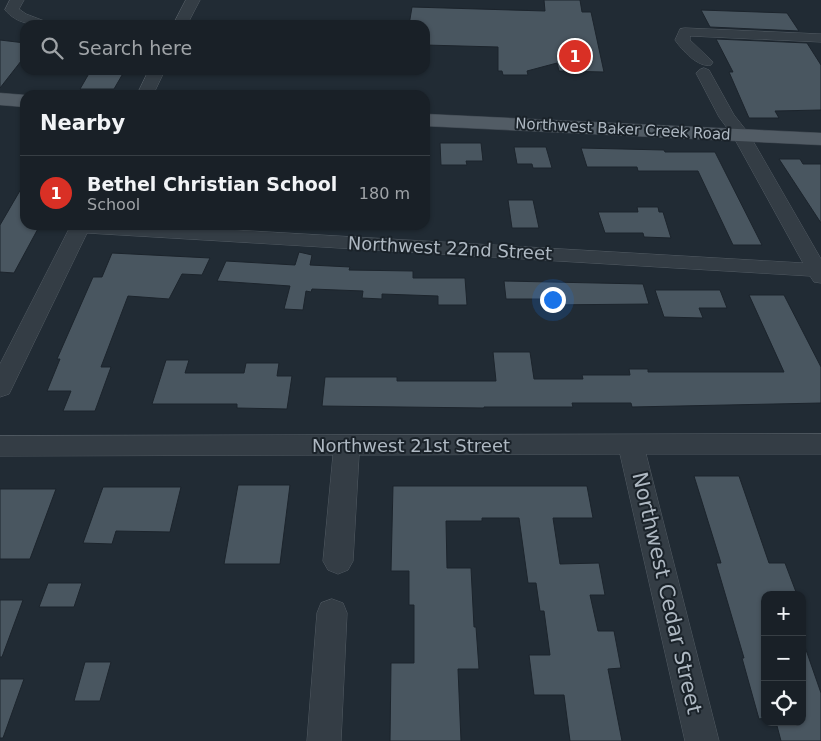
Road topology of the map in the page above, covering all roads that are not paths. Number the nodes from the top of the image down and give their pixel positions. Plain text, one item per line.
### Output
1 (16, 0) edge
2 (193, 0) edge
3 (29, 20) edge
4 (183, 20) edge
5 (821, 38) edge
6 (155, 75) edge
7 (148, 90) edge
8 (0, 99) edge
9 (20, 101) edge
10 (430, 120) edge
11 (741, 134) junction
12 (821, 139) edge
13 (78, 230) edge
14 (144, 230) edge
15 (820, 272) edge
16 (0, 388) edge
17 (821, 444) edge
18 (347, 445) junction
19 (632, 445) junction
20 (0, 446) edge
21 (338, 561) dead end
22 (332, 613) dead end
23 (324, 741) edge
24 (702, 741) edge

1 - 3 street
2 - 4 street
5 - 11 street
6 - 7 street
8 - 9 main road
10 - 11 main road, Northwest Baker Creek Road
11 - 12 main road, Northwest Baker Creek Road
11 - 15 street
13 - 16 street
14 - 15 street, Northwest 22nd Street
17 - 19 street, Northwest 21st Street
18 - 19 street, Northwest 21st Street
18 - 20 street, Northwest 21st Street
18 - 21 street
19 - 24 street, Northwest Cedar Street
22 - 23 street

